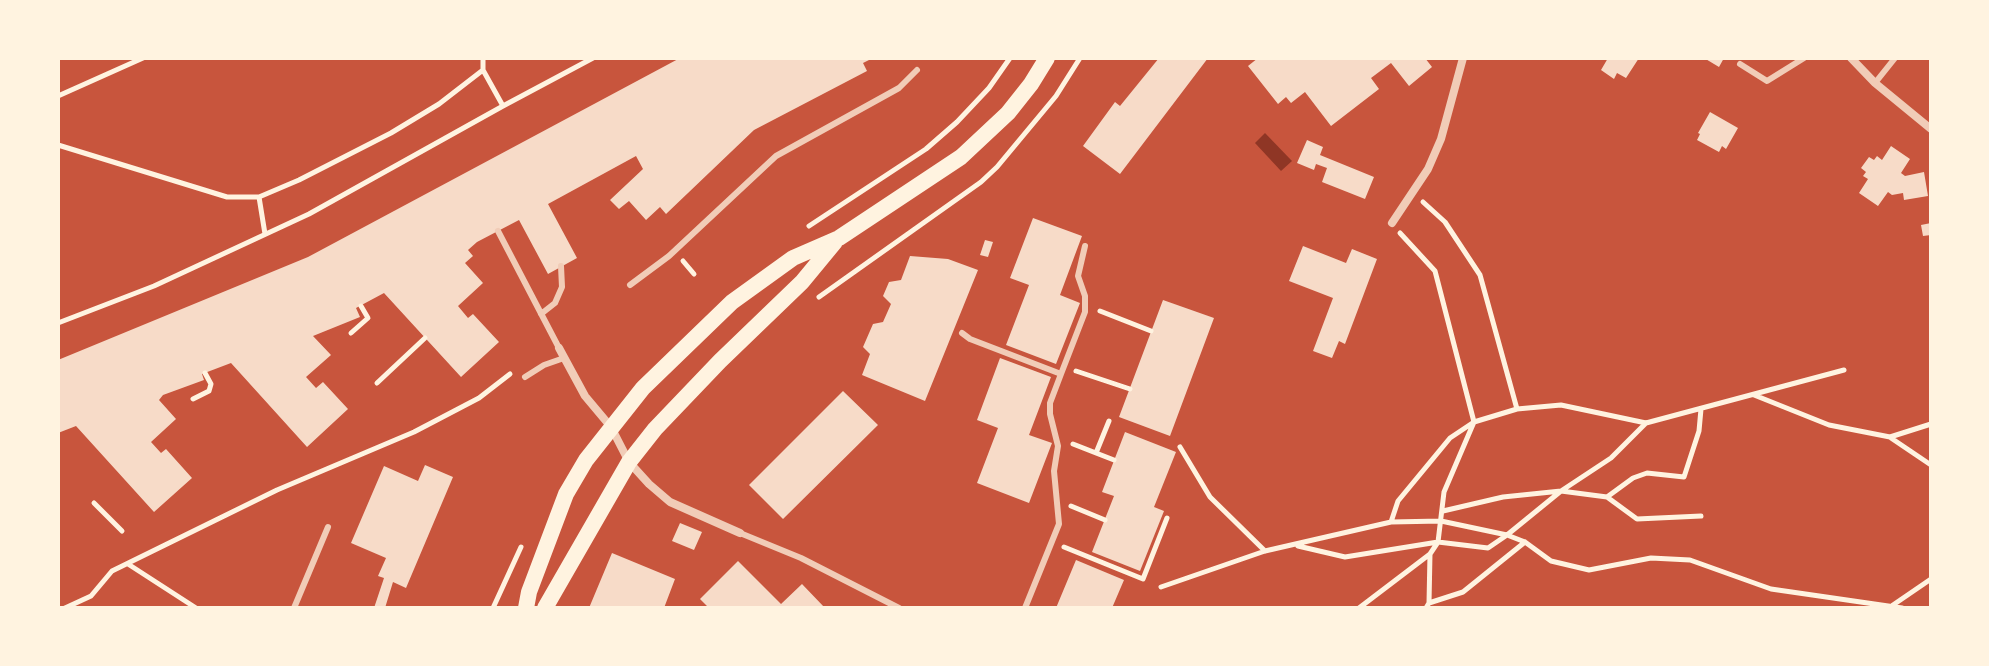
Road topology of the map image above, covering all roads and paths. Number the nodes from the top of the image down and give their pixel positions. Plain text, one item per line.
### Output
1 (143, 58) edge
2 (483, 58) edge
3 (593, 58) edge
4 (1047, 58) edge
5 (1080, 58) edge
6 (1463, 58) edge
7 (1804, 58) edge
8 (1851, 58) edge
9 (1895, 58) edge
10 (1740, 64) dead end
11 (483, 70) junction
12 (917, 70) dead end
13 (1875, 83) junction
14 (58, 96) edge
15 (503, 106) junction
16 (1931, 129) edge
17 (58, 145) edge
18 (1413, 193) junction
19 (259, 197) junction
20 (1392, 223) joint
21 (498, 231) dead end
22 (265, 234) junction
23 (839, 238) junction
24 (1085, 246) dead end
25 (561, 266) dead end
26 (630, 285) dead end
27 (818, 298) dead end
28 (361, 306) dead end
29 (1097, 309) dead end
30 (541, 314) junction
31 (58, 323) edge
32 (1151, 331) dead end
33 (351, 333) dead end
34 (962, 333) dead end
35 (425, 338) dead end
36 (559, 348) joint
37 (564, 358) junction
38 (1844, 370) dead end
39 (205, 373) dead end
40 (1083, 373) dead end
41 (1061, 374) junction
42 (525, 377) joint
43 (377, 383) dead end
44 (1130, 389) dead end
45 (1753, 395) junction
46 (193, 399) dead end
47 (1517, 409) junction
48 (1701, 409) junction
49 (1109, 421) dead end
50 (1474, 422) junction
51 (1646, 423) junction
52 (1931, 424) edge
53 (611, 427) junction
54 (1890, 437) junction
55 (1057, 438) junction
56 (1180, 447) dead end
57 (1096, 453) junction
58 (1114, 460) dead end
59 (629, 462) junction
60 (1931, 465) edge
61 (1561, 491) junction
62 (1607, 497) junction
63 (94, 503) dead end
64 (1077, 509) dead end
65 (1443, 511) junction
66 (1701, 516) dead end
67 (1167, 518) dead end
68 (1105, 520) dead end
69 (1441, 521) junction
70 (1391, 522) junction
71 (328, 527) dead end
72 (122, 531) dead end
73 (740, 533) joint
74 (1507, 535) junction
75 (1438, 542) junction
76 (1525, 542) junction
77 (1052, 543) junction
78 (1295, 545) junction
79 (1265, 551) junction
80 (1430, 554) junction
81 (128, 563) junction
82 (1931, 579) edge
83 (1161, 587) dead end
84 (1427, 605) edge
85 (1891, 607) edge
86 (65, 608) edge
87 (196, 608) edge
88 (294, 608) edge
89 (526, 608) edge
90 (545, 608) edge
91 (899, 608) edge
92 (1025, 608) edge
93 (1359, 608) edge
94 (1902, 608) edge

1 - 14 path
2 - 11 path
3 - 15 path
4 - 23 main road
5 - 27 path
6 - 18 street
7 - 10 lane
8 - 13 street
9 - 13 lane
11 - 15 path
11 - 19 path
12 - 26 lane
13 - 16 street
15 - 22 path
17 - 19 path
18 - 20 street
18 - 47 path
19 - 22 path
20 - 50 path
21 - 30 lane
22 - 31 path
23 - 53 main road
23 - 59 main road
24 - 41 lane
25 - 30 lane
28 - 33 path
29 - 32 path
30 - 36 lane
34 - 41 lane
35 - 43 path
36 - 37 street
37 - 42 lane
37 - 53 street
38 - 45 path
39 - 46 path
40 - 44 path
41 - 55 lane
42 - 81 path
45 - 48 path
45 - 54 path
47 - 50 path
47 - 51 path
48 - 51 path
48 - 62 path
49 - 57 path
50 - 65 path
50 - 70 path
51 - 61 path
52 - 54 path
53 - 59 street
53 - 89 main road
54 - 60 path
55 - 57 path
55 - 77 lane
56 - 79 path
57 - 58 path
59 - 73 street
59 - 90 main road
61 - 62 path
61 - 65 path
61 - 74 path
62 - 66 path
63 - 72 path
64 - 68 path
65 - 69 path
67 - 77 path
69 - 70 path
69 - 74 path
69 - 75 path
70 - 78 path
71 - 88 lane
73 - 91 lane
74 - 75 path
74 - 76 path
75 - 78 path
75 - 80 path
76 - 84 path
76 - 85 path
77 - 92 lane
78 - 79 path
79 - 83 path
80 - 84 path
80 - 93 path
81 - 86 path
81 - 87 path
82 - 85 path
85 - 94 path

